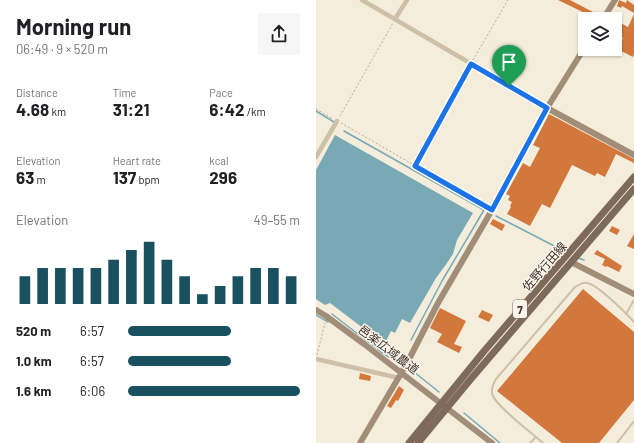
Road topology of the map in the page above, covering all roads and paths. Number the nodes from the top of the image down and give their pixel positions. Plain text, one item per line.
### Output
1 (362, 0) edge
2 (407, 0) edge
3 (508, 0) edge
4 (615, 0) edge
5 (607, 12) edge
6 (395, 19) junction
7 (580, 56) edge
8 (471, 64) junction
9 (547, 108) junction
10 (316, 109) edge
11 (337, 121) junction
12 (634, 155) edge
13 (316, 157) edge
14 (415, 166) junction
15 (634, 177) edge
16 (634, 190) edge
17 (492, 210) junction
18 (571, 262) junction
19 (634, 294) edge
20 (634, 300) edge
21 (316, 310) edge
22 (626, 314) junction
23 (326, 316) junction
24 (634, 322) edge
25 (316, 359) edge
26 (400, 375) junction
27 (444, 406) junction
28 (634, 421) edge
29 (536, 436) junction
30 (360, 443) edge
31 (409, 443) edge
32 (418, 443) edge
33 (492, 443) edge
34 (530, 443) edge
35 (543, 443) edge
36 (617, 443) edge

1 - 6 street
2 - 6 street
3 - 8 path
4 - 5 street
6 - 8 street
6 - 11 path
7 - 9 street
8 - 9 street
8 - 14 path
9 - 12 street
9 - 17 street
10 - 11 path
11 - 13 street
11 - 14 path
14 - 17 path
15 - 27 main road, 佐野行田線 / 7
16 - 18 main road, 佐野行田線 / 7
17 - 26 street
18 - 19 street
18 - 27 main road, 佐野行田線 / 7
20 - 22 lane
21 - 23 street, 邑楽広域農道
22 - 24 lane
22 - 29 lane
23 - 25 path
23 - 26 street, 邑楽広域農道
25 - 26 street
26 - 27 street, 邑楽広域農道
26 - 30 street
27 - 31 main road, 佐野行田線 / 7
27 - 32 main road, 佐野行田線 / 7
27 - 33 street, 邑楽広域農道
28 - 36 lane
29 - 34 lane
29 - 35 lane

